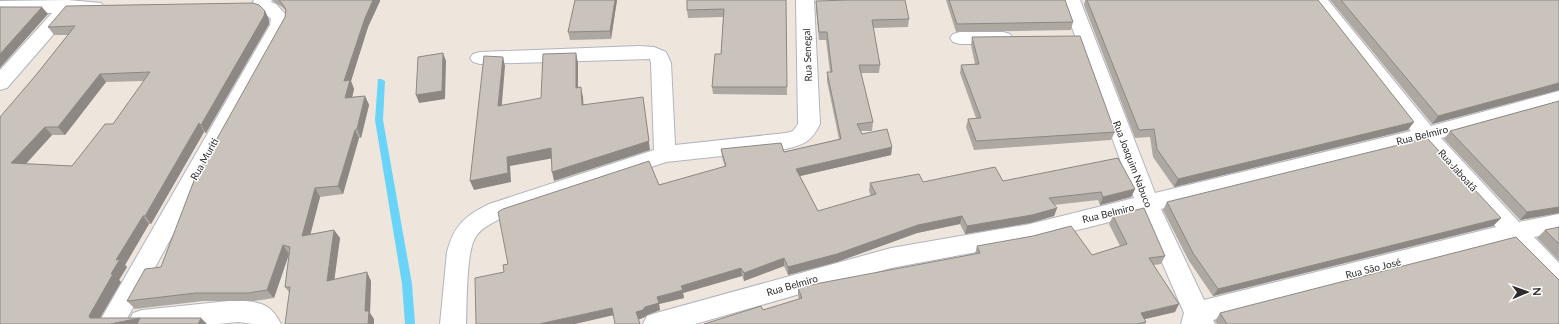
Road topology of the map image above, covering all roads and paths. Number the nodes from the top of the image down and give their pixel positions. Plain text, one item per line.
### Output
1 (805, 0) edge
2 (1071, 0) edge
3 (1318, 0) edge
4 (256, 3) edge
5 (69, 4) edge
6 (0, 7) edge
7 (113, 7) edge
8 (960, 38) dead end
9 (1022, 38) edge
10 (480, 58) dead end
11 (0, 83) edge
12 (1559, 98) edge
13 (1426, 135) junction
14 (665, 154) junction
15 (1147, 203) junction
16 (1559, 223) edge
17 (1514, 232) junction
18 (1559, 279) edge
19 (1198, 320) edge
20 (111, 324) edge
21 (268, 324) edge
22 (453, 324) edge
23 (656, 324) edge

1 - 14 street, Rua Senegal
2 - 15 street, Rua Joaquim Nabuco
3 - 13 street, Rua Jaboatã
4 - 20 street, Rua Muriti
5 - 6 street
5 - 7 street
5 - 11 street
8 - 9 street
10 - 14 street
12 - 13 street, Rua Belmiro
13 - 15 street, Rua Belmiro
13 - 17 street, Rua Jaboatã
14 - 22 street, Rua Senegal
15 - 19 street, Rua Joaquim Nabuco
15 - 23 street, Rua Belmiro
16 - 17 street, Rua São José
17 - 18 street, Rua Jaboatã
17 - 19 street, Rua São José
20 - 21 street

